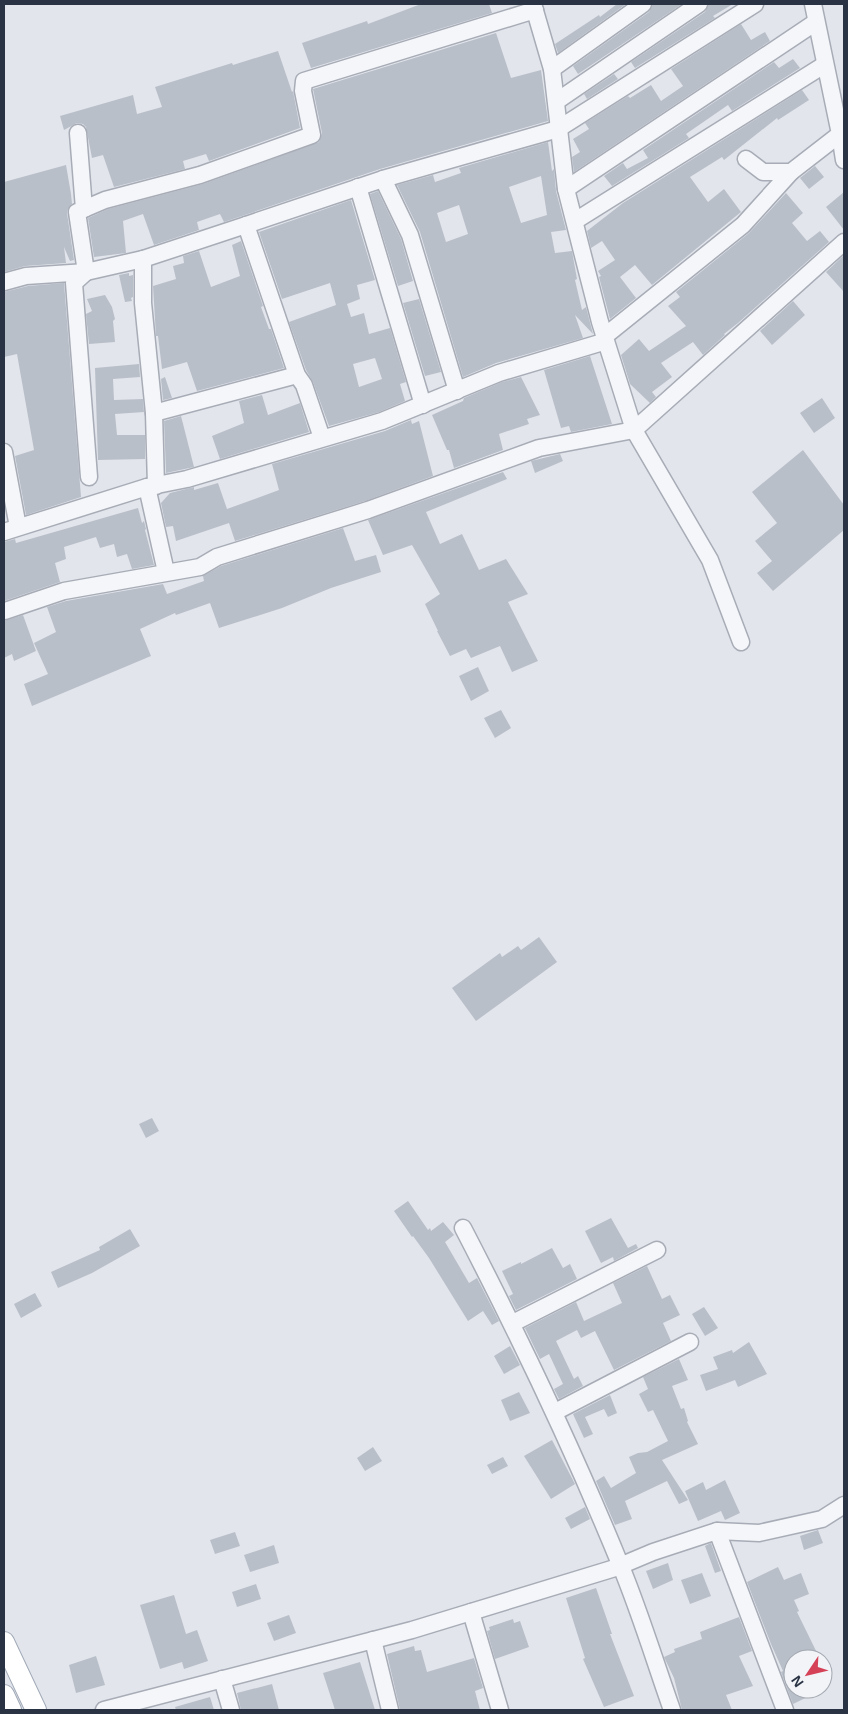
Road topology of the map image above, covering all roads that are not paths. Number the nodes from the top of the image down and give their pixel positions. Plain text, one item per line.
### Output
1 (643, 4) edge
2 (699, 4) edge
3 (755, 4) edge
4 (813, 4) edge
5 (534, 7) edge
6 (816, 22) junction
7 (824, 65) junction
8 (552, 69) junction
9 (557, 102) junction
10 (558, 129) junction
11 (78, 133) dead end
12 (840, 134) junction
13 (746, 159) dead end
14 (844, 160) edge
15 (791, 172) junction
16 (383, 179) junction
17 (358, 188) junction
18 (566, 189) junction
19 (84, 209) junction
20 (575, 221) junction
21 (246, 225) junction
22 (844, 242) edge
23 (143, 259) junction
24 (86, 272) junction
25 (4, 282) edge
26 (605, 336) junction
27 (297, 374) junction
28 (457, 390) junction
29 (423, 404) junction
30 (154, 413) junction
31 (634, 430) junction
32 (322, 438) junction
33 (4, 452) edge
34 (88, 477) dead end
35 (151, 487) junction
36 (11, 530) edge
37 (166, 572) junction
38 (5, 611) edge
39 (741, 642) dead end
40 (463, 1228) dead end
41 (657, 1250) dead end
42 (513, 1323) junction
43 (690, 1342) dead end
44 (555, 1412) junction
45 (844, 1505) edge
46 (717, 1531) junction
47 (621, 1565) junction
48 (471, 1612) junction
49 (373, 1640) junction
50 (4, 1642) edge
51 (222, 1679) junction
52 (4, 1695) edge
53 (11, 1710) edge
54 (36, 1710) edge
55 (104, 1710) edge
56 (231, 1710) edge
57 (390, 1710) edge
58 (500, 1710) edge
59 (672, 1710) edge
60 (785, 1710) edge

1 - 8 street
2 - 9 street
3 - 10 street
4 - 6 street
5 - 8 street
5 - 19 street
6 - 7 street
6 - 18 street
7 - 12 street
7 - 20 street
8 - 9 street
9 - 10 street
10 - 16 street
10 - 18 street
11 - 19 street
12 - 14 street
12 - 15 street
13 - 15 street
15 - 26 street
16 - 17 street
16 - 28 street
17 - 21 street
17 - 29 street
18 - 20 street
19 - 24 street
20 - 26 street
21 - 23 street
21 - 27 street
22 - 31 street
23 - 24 street
23 - 30 street
24 - 25 street
24 - 34 street
26 - 28 street
26 - 31 street
27 - 30 street
27 - 32 street
28 - 29 street
29 - 32 street
30 - 35 street
31 - 37 street
31 - 39 street
32 - 35 street
33 - 36 street
35 - 36 street
35 - 37 street
37 - 38 street
40 - 42 street
41 - 42 street
42 - 44 street
43 - 44 street
44 - 47 street
45 - 46 street
46 - 47 street
46 - 60 street
47 - 48 street
47 - 59 street
48 - 49 street
48 - 58 street
49 - 51 street
49 - 57 street
50 - 54 main road
51 - 55 street
51 - 56 street
52 - 53 main road

